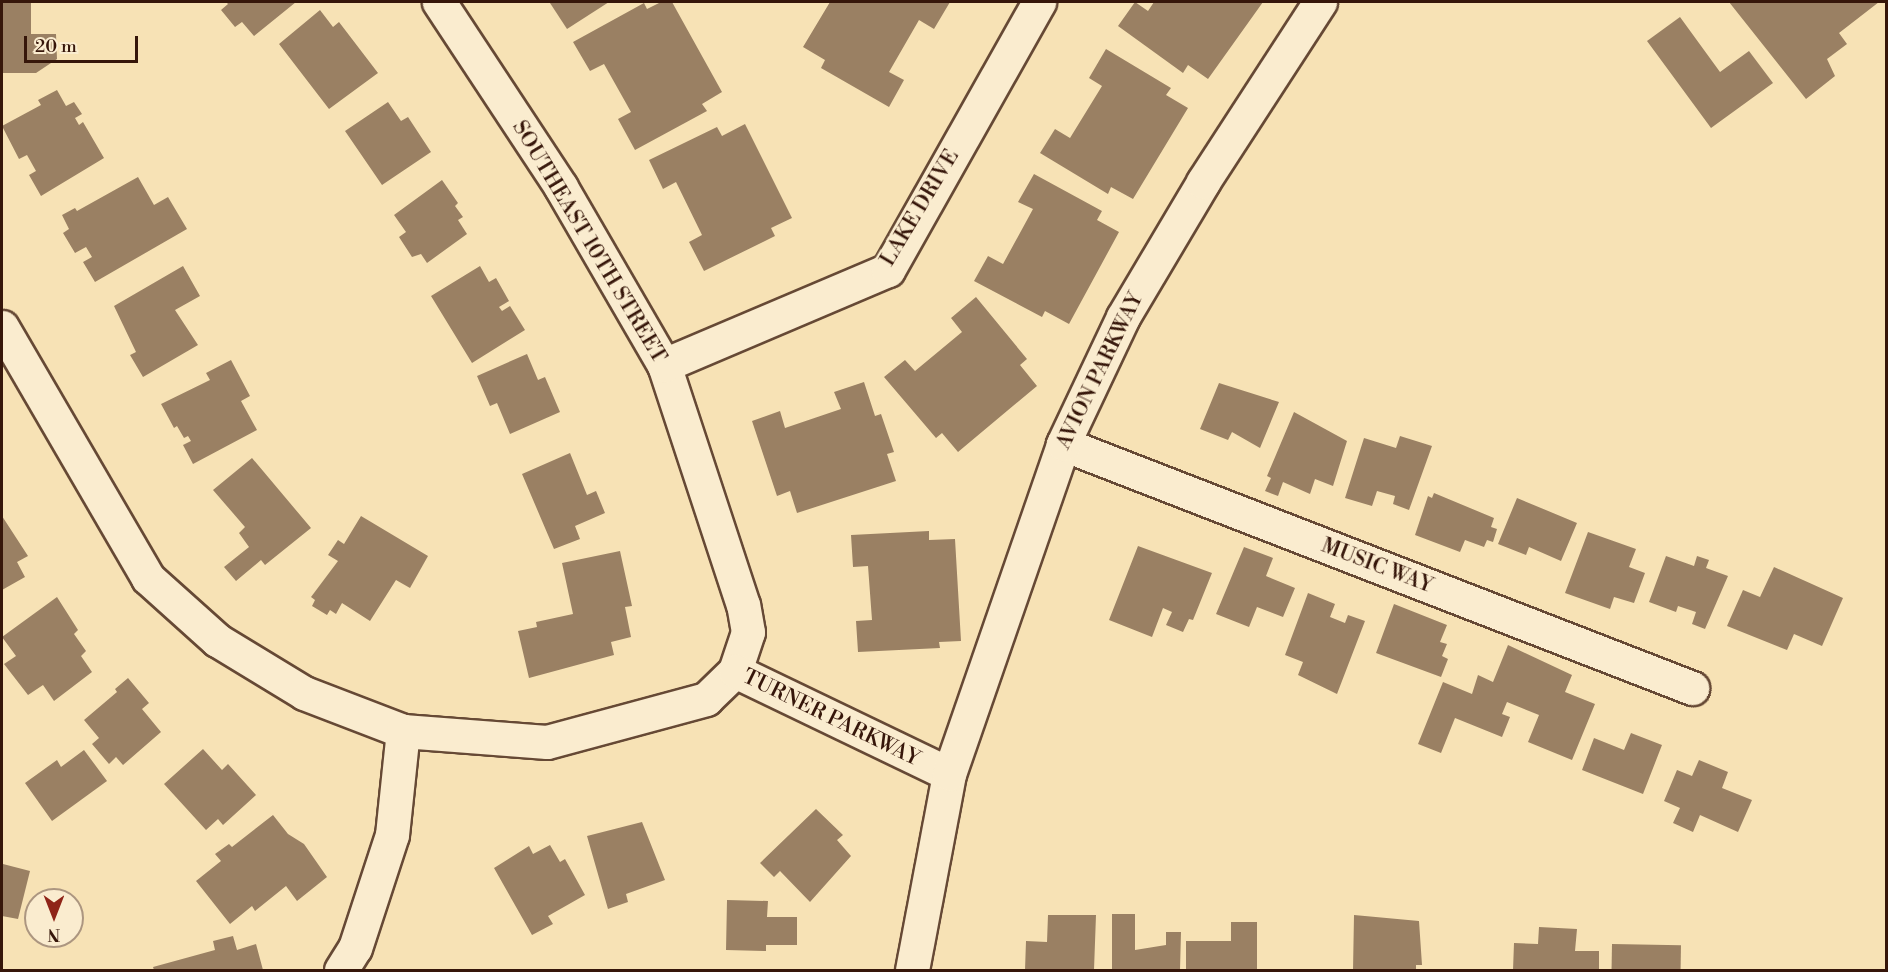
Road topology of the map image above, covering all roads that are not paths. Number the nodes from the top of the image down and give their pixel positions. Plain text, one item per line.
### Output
1 (439, 2) edge
2 (1039, 2) edge
3 (1320, 2) edge
4 (2, 327) edge
5 (664, 364) junction
6 (1063, 444) junction
7 (735, 671) junction
8 (1692, 688) dead end
9 (403, 731) junction
10 (949, 774) junction
11 (341, 970) edge
12 (912, 970) edge

1 - 5 street, SOUTHEAST 10TH STREET
2 - 5 street, LAKE DRIVE
3 - 6 street, AVION PARKWAY
4 - 9 street, TURNER PARKWAY
5 - 7 street, SOUTHEAST 10TH STREET
6 - 8 street, MUSIC WAY
6 - 10 street, AVION PARKWAY
7 - 9 street, TURNER PARKWAY
7 - 10 street, TURNER PARKWAY
9 - 11 street
10 - 12 street

